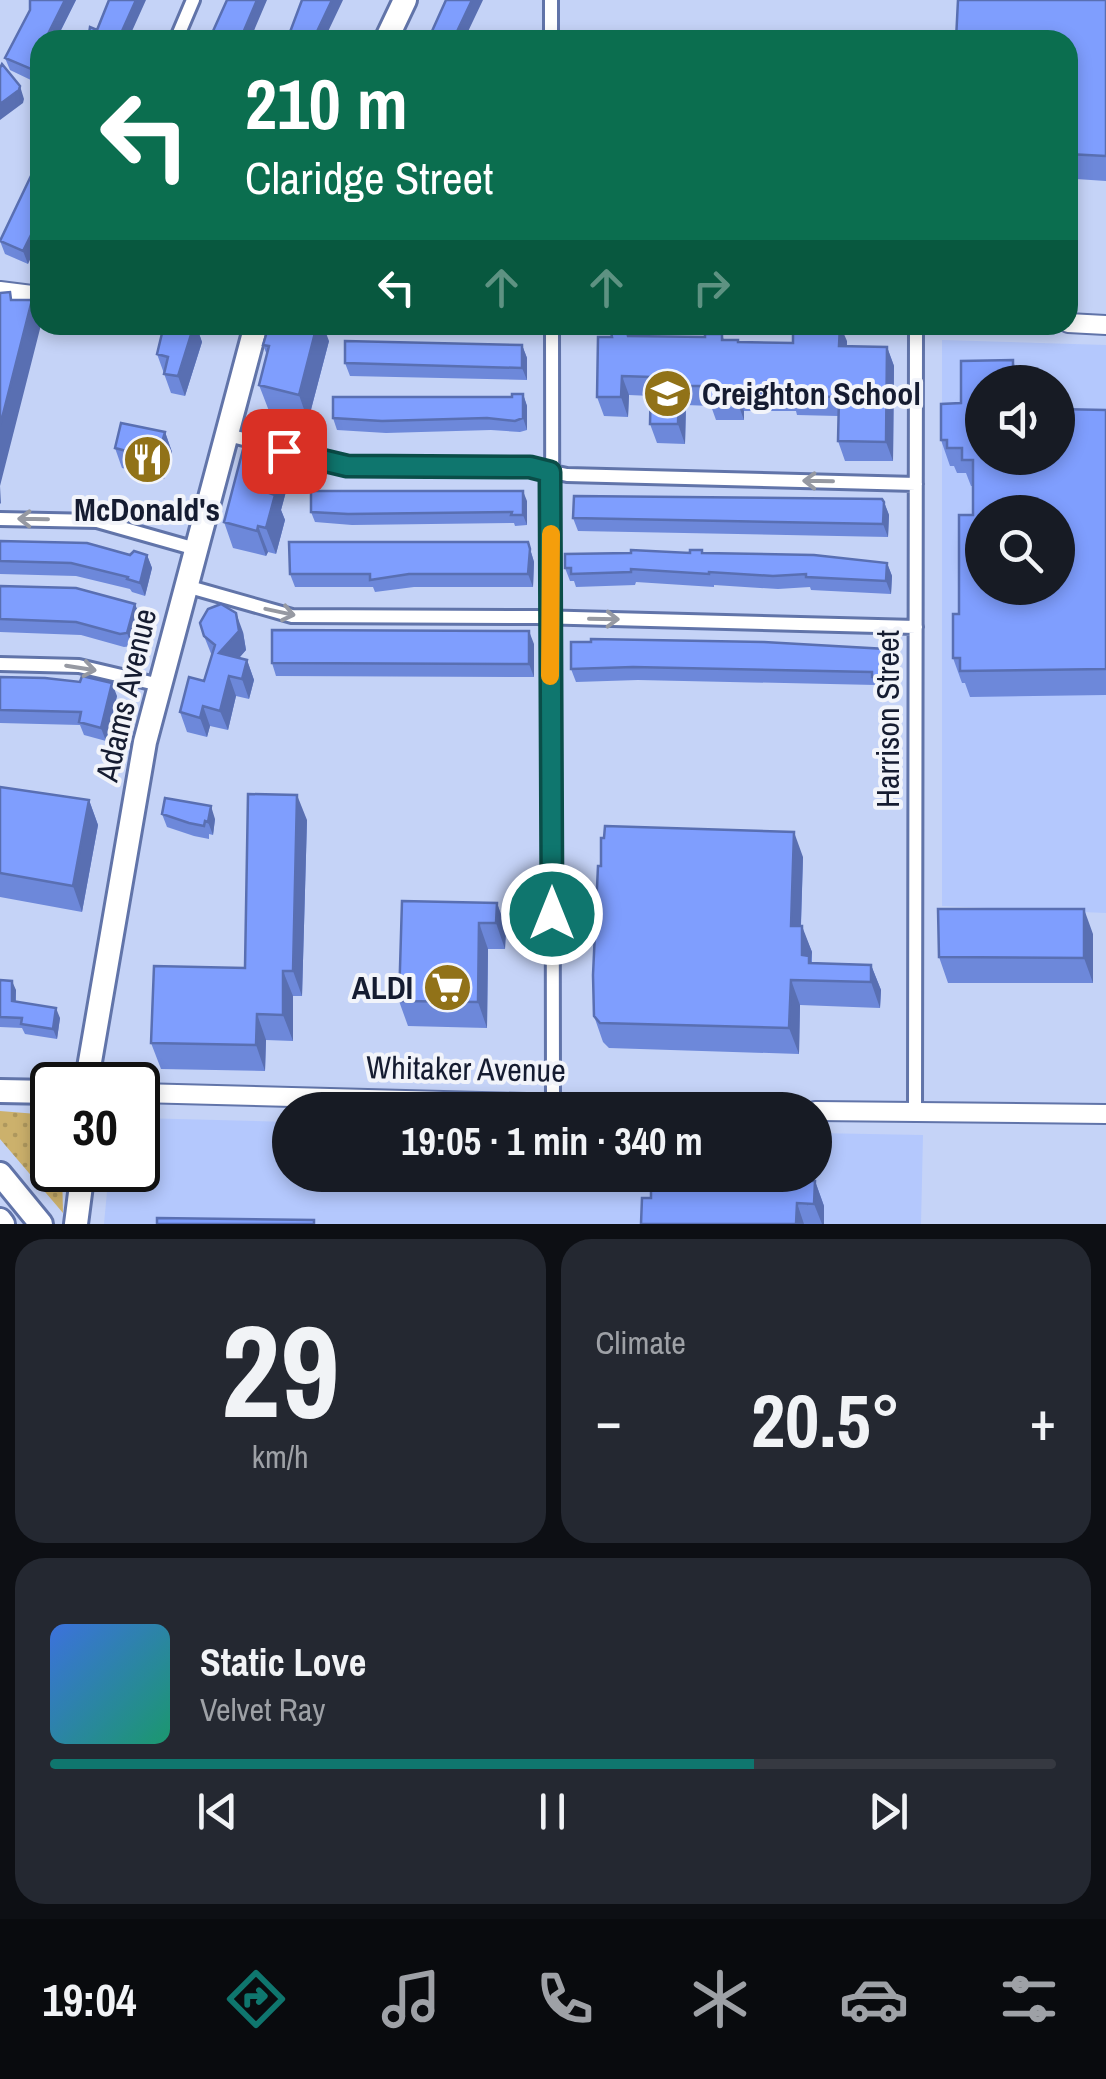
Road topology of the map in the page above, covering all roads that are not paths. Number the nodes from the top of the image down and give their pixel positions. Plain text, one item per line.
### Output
1 (194, 0) edge
2 (405, 0) edge
3 (552, 0) edge
4 (180, 30) edge
5 (391, 30) edge
6 (551, 30) edge
7 (0, 292) edge
8 (30, 295) edge
9 (1078, 324) edge
10 (1106, 325) edge
11 (253, 335) edge
12 (552, 335) edge
13 (916, 335) edge
14 (224, 434) junction
15 (550, 472) junction
16 (916, 484) junction
17 (0, 519) edge
18 (196, 548) junction
19 (186, 586) junction
20 (550, 617) junction
21 (916, 626) junction
22 (0, 664) edge
23 (160, 685) junction
24 (90, 1062) edge
25 (0, 1091) edge
26 (552, 1092) edge
27 (160, 1094) edge
28 (30, 1095) edge
29 (272, 1097) edge
30 (832, 1111) edge
31 (915, 1114) junction
32 (1106, 1114) edge
33 (0, 1174) edge
34 (80, 1192) edge
35 (40, 1224) edge
36 (76, 1224) edge

1 - 4 street
2 - 5 highway
3 - 6 street
7 - 8 street
9 - 10 street
11 - 14 highway, Adams Avenue
12 - 15 street
13 - 16 street, Harrison Street
14 - 15 street
14 - 18 highway, Adams Avenue
16 -> 15 street
15 - 20 street
16 - 21 street, Harrison Street
18 -> 17 street
18 - 19 highway, Adams Avenue
19 -> 20 street
19 - 23 highway, Adams Avenue
20 -> 21 street
20 - 26 street
21 - 31 street, Harrison Street
22 -> 23 street
23 - 24 highway, Adams Avenue
25 - 28 highway
27 - 29 street, Whitaker Avenue
30 - 31 street
31 - 32 street
33 - 35 highway
34 - 36 highway

